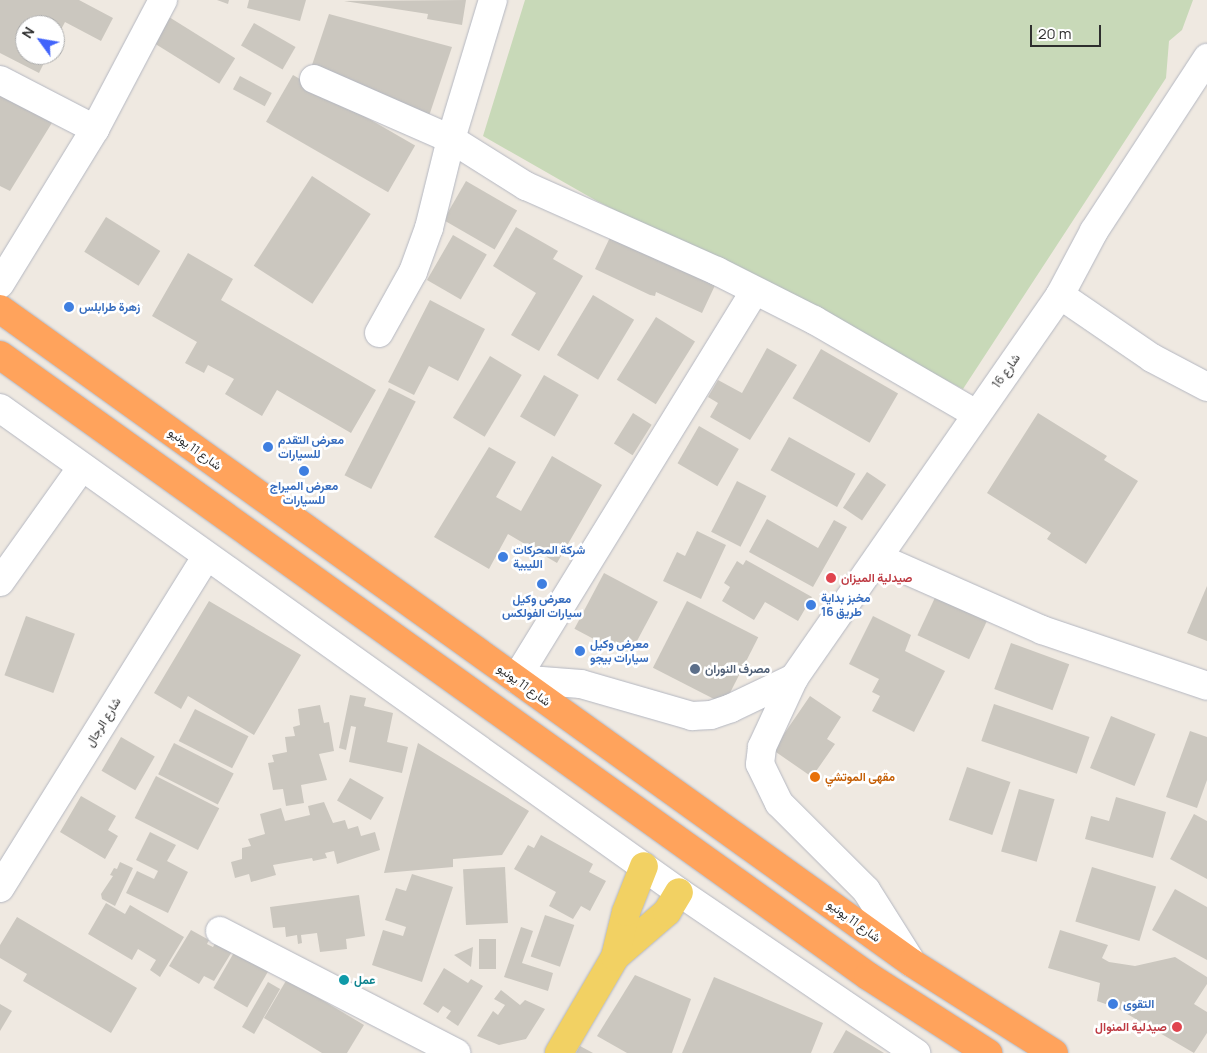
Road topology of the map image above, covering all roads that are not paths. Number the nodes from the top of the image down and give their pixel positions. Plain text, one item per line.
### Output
1 (493, 0) edge
2 (159, 2) edge
3 (1207, 58) edge
4 (314, 79) dead end
5 (0, 80) edge
6 (95, 129) junction
7 (451, 139) junction
8 (0, 284) edge
9 (754, 292) junction
10 (1060, 295) junction
11 (0, 309) edge
12 (379, 334) dead end
13 (0, 355) edge
14 (1207, 387) edge
15 (0, 408) edge
16 (976, 414) junction
17 (82, 467) junction
18 (206, 557) junction
19 (879, 558) junction
20 (0, 582) edge
21 (794, 678) junction
22 (516, 679) junction
23 (1207, 686) edge
24 (644, 866) junction
25 (0, 888) edge
26 (680, 892) junction
27 (220, 931) dead end
28 (615, 957) junction
29 (912, 963) junction
30 (456, 1053) edge
31 (559, 1053) edge
32 (916, 1053) edge
33 (988, 1053) edge
34 (1054, 1053) edge

1 - 7 street
2 - 6 street
3 - 10 street, شارع 16
4 - 7 street
5 - 6 street
6 - 8 street
7 - 9 street
7 - 12 street
9 - 16 street
9 - 22 street
10 - 14 street
10 - 16 street, شارع 16
11 - 22 highway, شارع 11 يونيو
13 - 33 highway
15 - 17 street
16 - 19 street, شارع 16
17 - 18 street
17 - 20 street
18 - 24 street
18 - 25 street, شارع الرجال
19 - 21 street, شارع 16
19 - 23 street
21 - 22 street
21 - 29 street, شارع 16
22 - 29 highway, شارع 11 يونيو
24 - 26 street
24 - 28 main road
26 - 28 main road
26 - 32 street
27 - 30 street
28 - 31 main road
29 - 34 highway, شارع 11 يونيو

